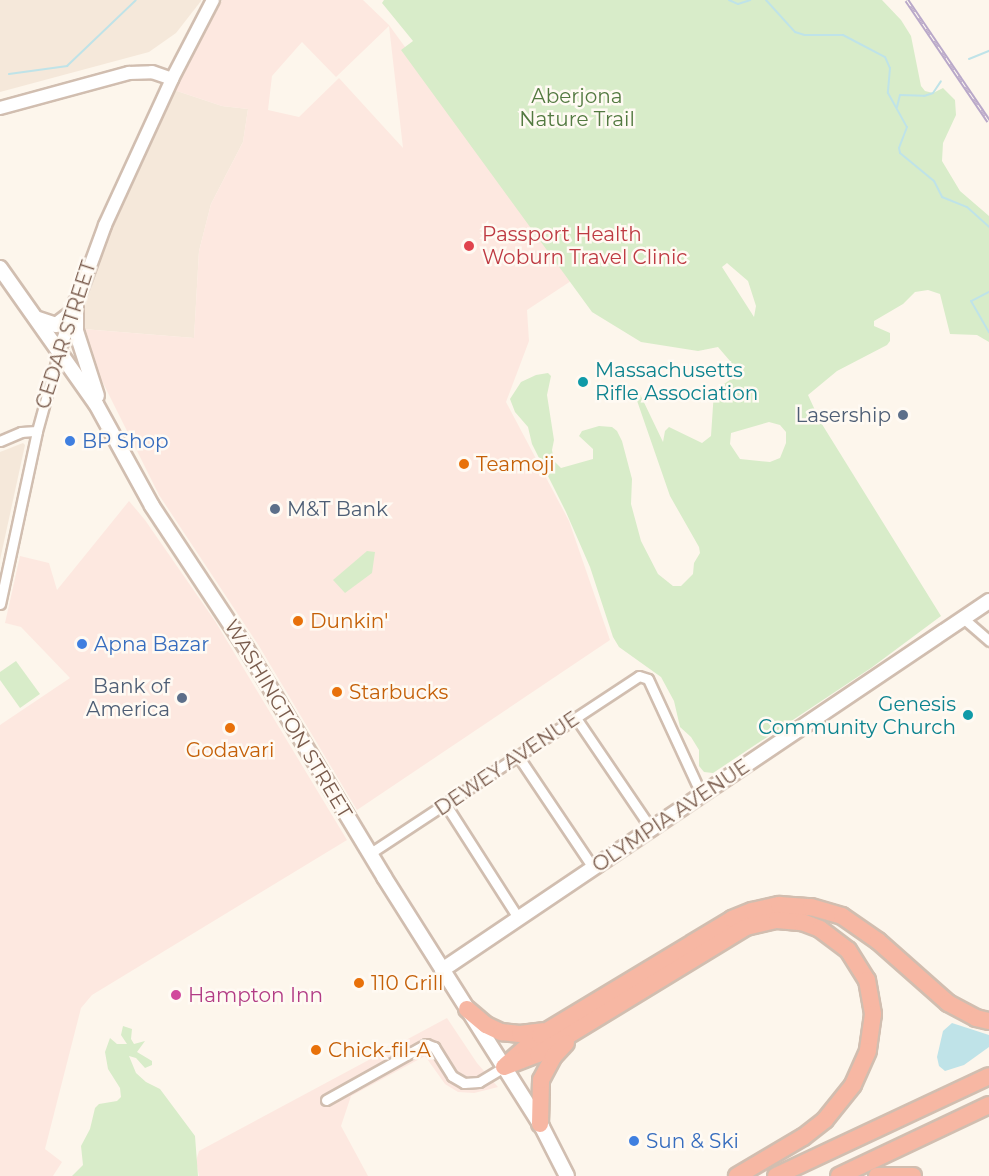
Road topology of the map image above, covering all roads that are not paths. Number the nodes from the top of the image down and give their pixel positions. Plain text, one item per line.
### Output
1 (213, 0) edge
2 (172, 79) junction
3 (0, 108) edge
4 (0, 268) edge
5 (74, 307) junction
6 (37, 319) junction
7 (59, 351) junction
8 (105, 418) junction
9 (36, 431) junction
10 (0, 441) edge
11 (989, 601) edge
12 (0, 604) edge
13 (963, 618) junction
14 (989, 641) edge
15 (576, 718) junction
16 (518, 756) junction
17 (696, 783) dead end
18 (446, 805) junction
19 (652, 830) junction
20 (369, 854) junction
21 (594, 869) junction
22 (519, 919) junction
23 (442, 970) junction
24 (467, 1009) junction
25 (592, 1020) junction
26 (989, 1022) edge
27 (552, 1028) junction
28 (504, 1067) junction
29 (989, 1076) edge
30 (326, 1100) dead end
31 (989, 1106) edge
32 (540, 1124) junction
33 (567, 1176) edge
34 (737, 1176) edge
35 (776, 1176) edge
36 (839, 1176) edge
37 (877, 1176) edge
38 (913, 1176) edge

1 - 2 street, CEDAR STREET
2 - 3 street
2 - 5 street, CEDAR STREET
4 - 6 main road, WASHINGTON STREET
5 - 6 main road
5 - 7 street, CEDAR STREET
5 - 8 main road
6 - 7 main road, WASHINGTON STREET
7 - 8 main road, WASHINGTON STREET
7 - 9 street, CEDAR STREET
8 - 20 main road, WASHINGTON STREET
9 - 10 street
9 - 12 street, CEDAR STREET
11 - 13 main road, OLYMPIA AVENUE
13 - 14 street
13 - 19 main road, OLYMPIA AVENUE
15 - 16 street, DEWEY AVENUE
15 - 17 street, DEWEY AVENUE
15 - 19 street
16 - 18 street, DEWEY AVENUE
16 - 21 street
18 - 20 street, DEWEY AVENUE
18 - 22 street
19 - 21 main road, OLYMPIA AVENUE
20 - 23 main road, WASHINGTON STREET
21 - 22 main road, OLYMPIA AVENUE
22 - 23 main road, OLYMPIA AVENUE
23 - 24 main road, WASHINGTON STREET
24 - 27 highway
24 - 28 main road, WASHINGTON STREET
25 - 28 highway
25 - 32 highway
25 - 34 highway
26 - 27 highway
27 - 28 highway
28 - 30 street
28 - 32 main road, WASHINGTON STREET
29 - 35 highway
31 - 36 highway
32 - 33 main road, WASHINGTON STREET
37 - 38 highway

